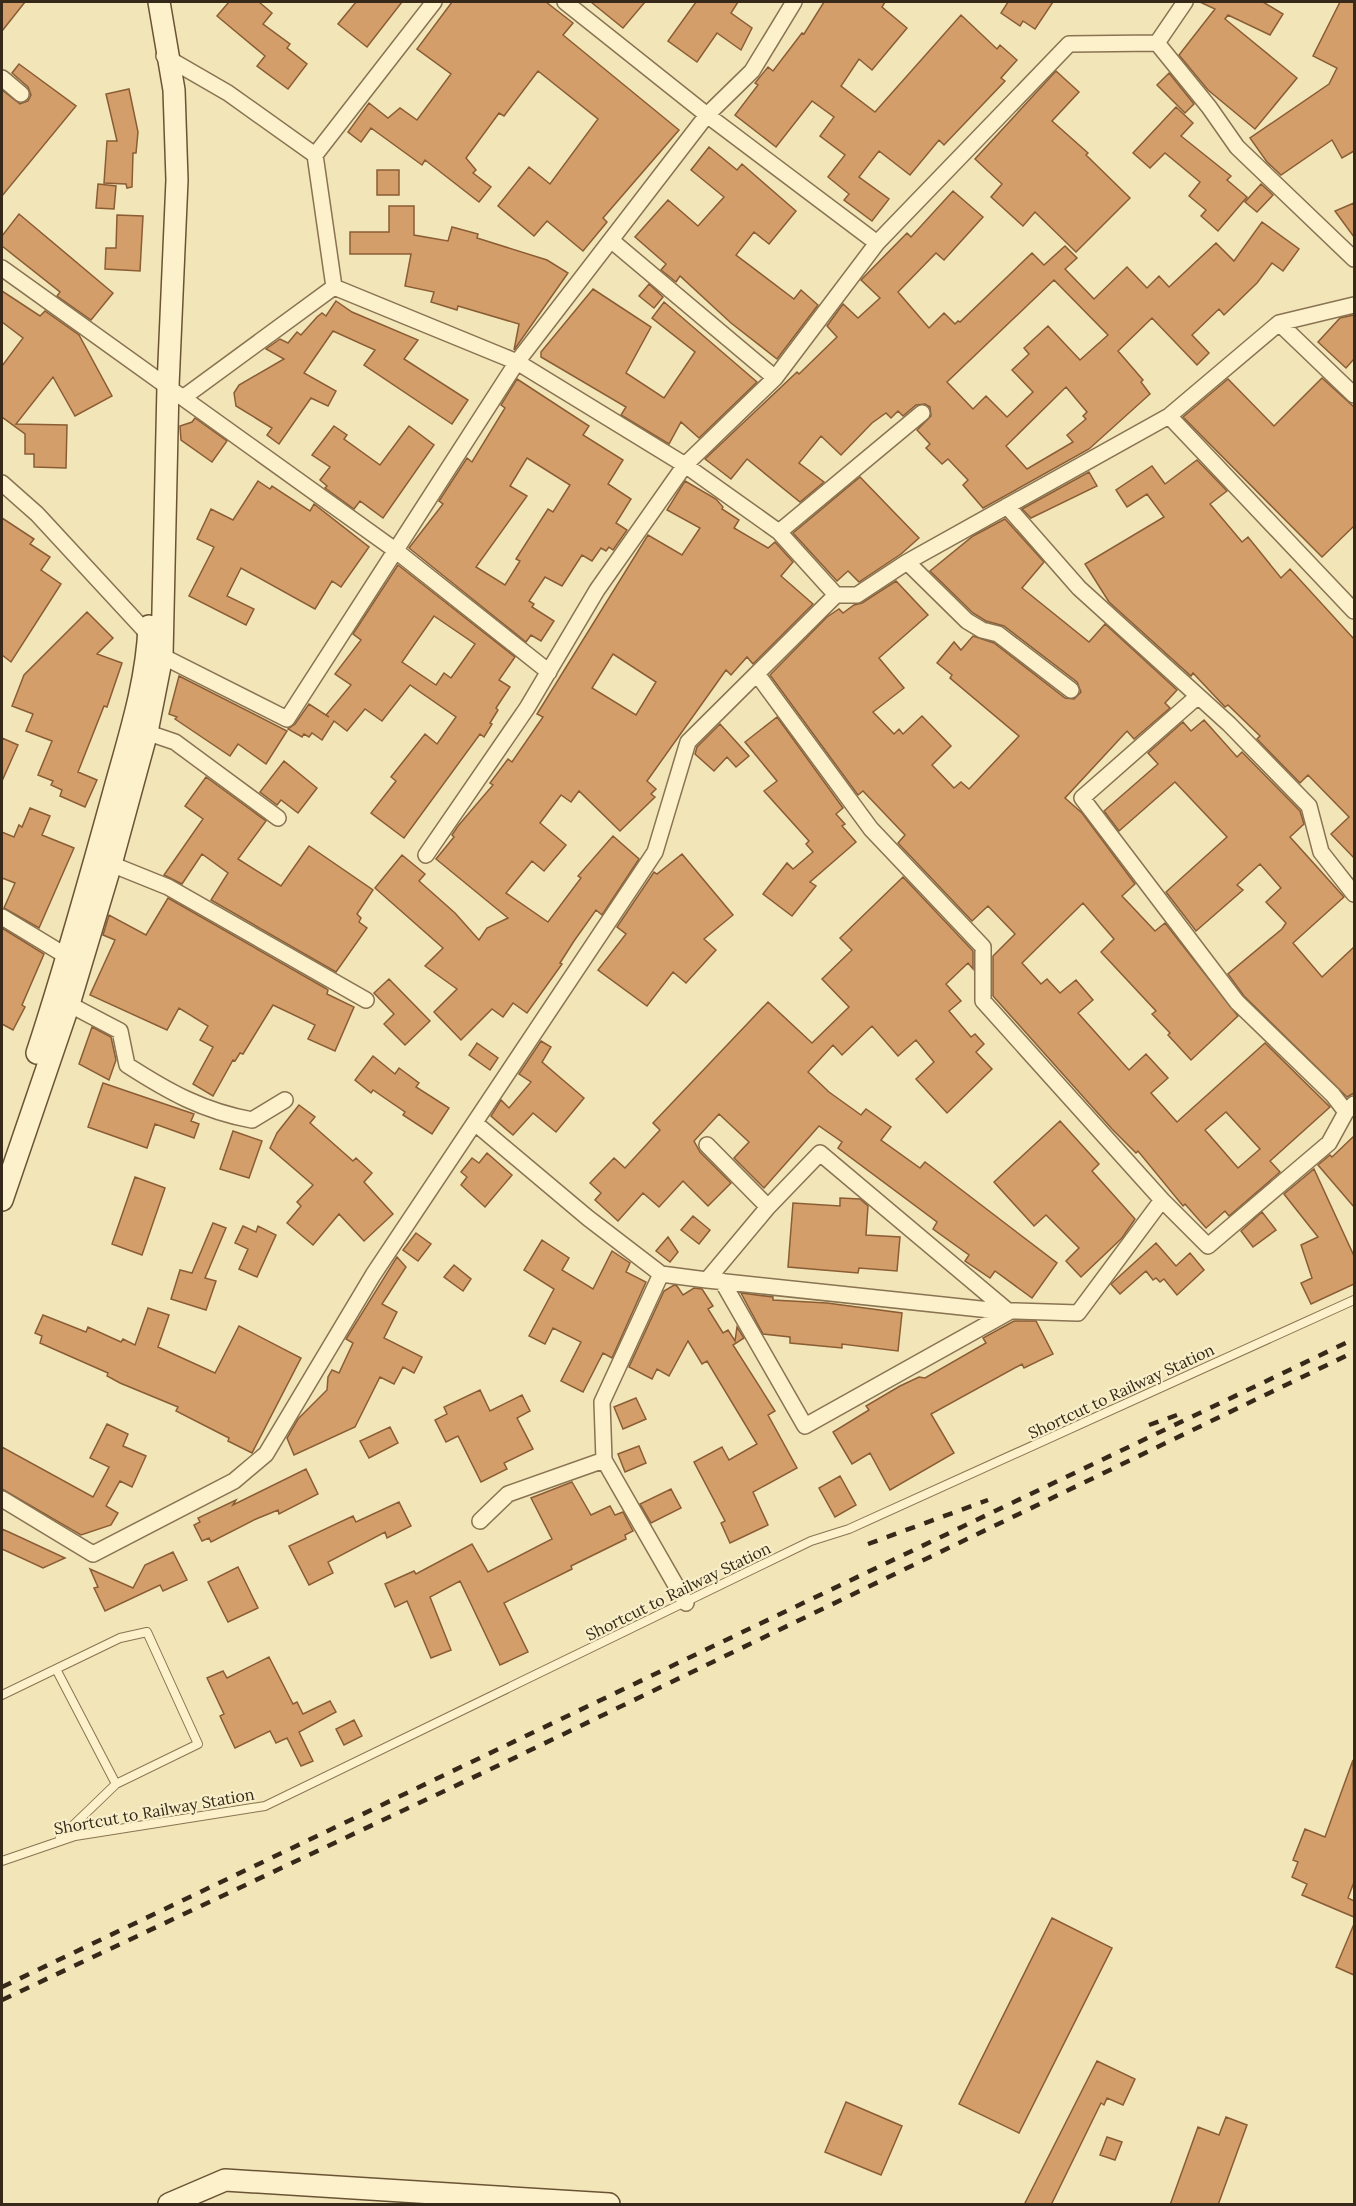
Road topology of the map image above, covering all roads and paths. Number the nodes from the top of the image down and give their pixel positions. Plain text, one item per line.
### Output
1 (148, 2) edge
2 (159, 2) edge
3 (434, 2) edge
4 (565, 2) edge
5 (794, 2) edge
6 (1185, 2) edge
7 (1157, 43) junction
8 (164, 56) junction
9 (2, 78) edge
10 (21, 94) dead end
11 (707, 115) junction
12 (315, 155) junction
13 (612, 241) junction
14 (877, 243) junction
15 (1354, 259) edge
16 (2, 268) edge
17 (334, 287) junction
18 (1354, 305) edge
19 (1279, 323) junction
20 (517, 362) junction
21 (775, 378) junction
22 (169, 386) junction
23 (1354, 395) edge
24 (922, 413) dead end
25 (1168, 416) junction
26 (685, 465) junction
27 (2, 483) edge
28 (1007, 506) junction
29 (779, 532) junction
30 (395, 550) junction
31 (907, 562) junction
32 (836, 596) junction
33 (1354, 611) edge
34 (153, 647) junction
35 (549, 672) junction
36 (758, 674) junction
37 (1071, 690) dead end
38 (1198, 696) junction
39 (139, 730) junction
40 (278, 818) dead end
41 (426, 855) dead end
42 (103, 861) junction
43 (1354, 894) edge
44 (2, 917) edge
45 (69, 957) junction
46 (366, 1000) dead end
47 (62, 1001) junction
48 (285, 1100) dead end
49 (1350, 1108) edge
50 (475, 1123) junction
51 (707, 1145) dead end
52 (2, 1159) edge
53 (2, 1200) edge
54 (1162, 1200) junction
55 (768, 1207) junction
56 (661, 1274) junction
57 (715, 1281) junction
58 (1354, 1300) edge
59 (1009, 1312) junction
60 (604, 1460) junction
61 (2, 1499) edge
62 (480, 1521) dead end
63 (686, 1603) junction
64 (56, 1669) junction
65 (2, 1695) edge
66 (116, 1784) junction
67 (59, 1839) junction
68 (2, 1861) edge
69 (527, 2202) edge
70 (169, 2205) edge
71 (609, 2205) edge

1 - 8 street
2 - 8 street
3 - 12 street
4 - 11 street
5 - 11 street
6 - 7 street
7 - 14 street
7 - 15 street
8 - 12 street
8 - 22 street
9 - 10 street
11 - 13 street
11 - 14 street
12 - 17 street
13 - 20 street
13 - 21 street
14 - 21 street
16 - 22 street
17 - 20 street
17 - 22 street
18 - 19 street
19 - 23 street
19 - 25 street
20 - 26 street
20 - 30 street
21 - 26 street
22 - 30 street
22 - 34 street
24 - 29 street
25 - 28 street
25 - 33 street
26 - 29 street
26 - 35 street
27 - 34 street
28 - 31 street
28 - 38 street
29 - 32 street
30 - 34 street
30 - 35 street
31 - 32 street
31 - 37 street
32 - 36 street
34 - 39 street
35 - 41 street
36 - 50 street
36 - 54 street
38 - 43 street
38 - 49 street
39 - 40 street
39 - 42 street
42 - 45 street
42 - 46 street
42 - 47 street
44 - 45 street
45 - 47 street
47 - 48 street
47 - 52 street
47 - 53 street
49 - 54 street
50 - 56 street
50 - 61 street
51 - 55 street
54 - 59 street
55 - 57 street
55 - 59 street
56 - 57 street
56 - 60 street
57 - 59 street
57 - 59 street
58 - 63 lane, Shortcut to Railway Station
60 - 62 street
60 - 63 street
63 - 67 lane, Shortcut to Railway Station
64 - 65 lane
64 - 66 lane
64 - 66 lane
66 - 67 lane
67 - 68 lane, Shortcut to Railway Station
69 - 70 street
69 - 71 street

